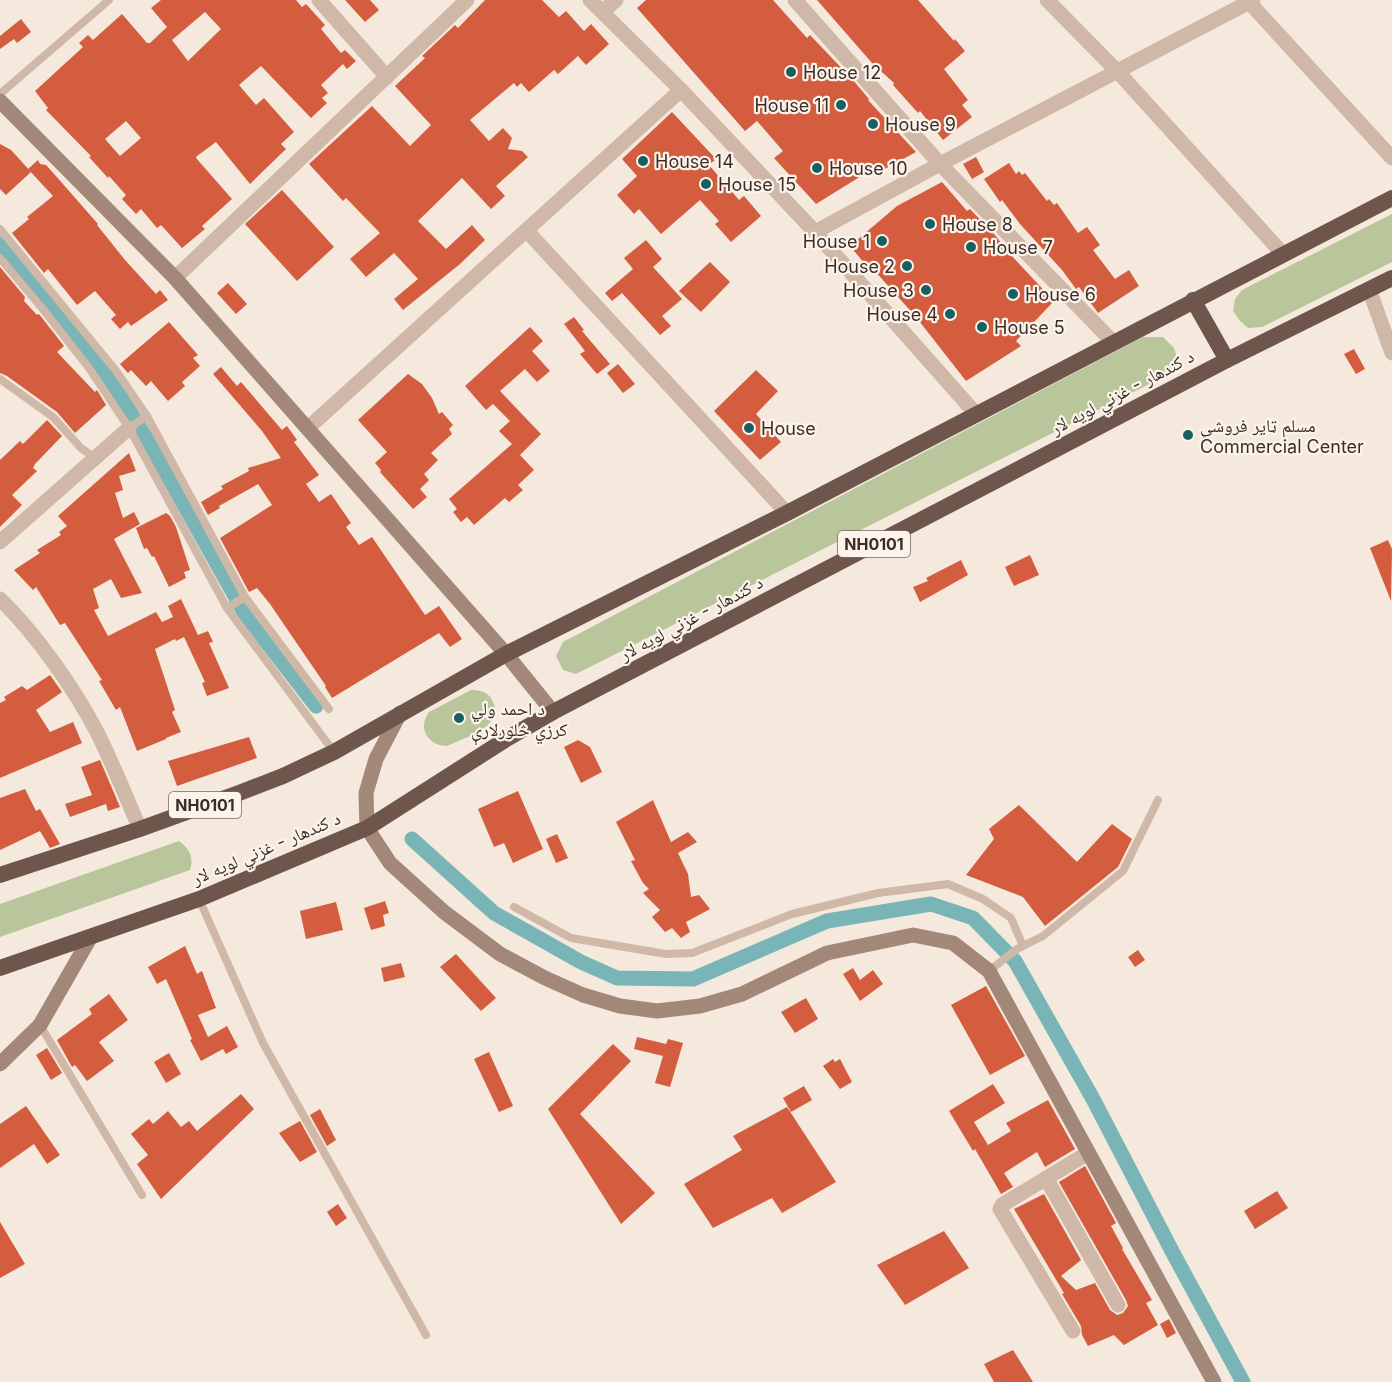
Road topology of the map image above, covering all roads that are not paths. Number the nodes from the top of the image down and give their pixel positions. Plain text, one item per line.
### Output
1 (109, 0) edge
2 (319, 0) edge
3 (467, 0) edge
4 (590, 0) edge
5 (616, 0) edge
6 (795, 0) edge
7 (1047, 0) edge
8 (1250, 1) edge
9 (603, 11) junction
10 (1118, 72) junction
11 (387, 77) junction
12 (681, 90) junction
13 (0, 94) edge
14 (0, 101) edge
15 (1392, 158) edge
16 (940, 164) junction
17 (1392, 198) edge
18 (0, 229) edge
19 (527, 231) junction
20 (814, 232) junction
21 (1283, 254) junction
22 (0, 258) edge
23 (175, 278) junction
24 (1392, 278) edge
25 (1368, 289) junction
26 (1193, 300) junction
27 (1113, 342) junction
28 (1392, 353) edge
29 (1227, 360) junction
30 (0, 379) edge
31 (976, 414) junction
32 (147, 416) junction
33 (131, 427) junction
34 (308, 428) junction
35 (96, 459) junction
36 (787, 513) junction
37 (0, 542) edge
38 (245, 597) junction
39 (0, 599) edge
40 (227, 608) junction
41 (506, 654) junction
42 (329, 709) dead end
43 (553, 712) junction
44 (400, 713) junction
45 (334, 752) junction
46 (1158, 800) dead end
47 (367, 828) junction
48 (140, 829) junction
49 (0, 875) edge
50 (199, 899) junction
51 (514, 907) dead end
52 (90, 938) junction
53 (1020, 947) junction
54 (0, 968) edge
55 (989, 971) junction
56 (40, 1025) junction
57 (0, 1064) edge
58 (1088, 1153) junction
59 (1046, 1178) junction
60 (142, 1195) dead end
61 (1118, 1305) dead end
62 (1073, 1331) dead end
63 (426, 1335) dead end
64 (1214, 1382) edge

1 - 13 lane
2 - 11 street
3 - 11 street
4 - 9 street
5 - 9 street
6 - 16 street
7 - 10 street
8 - 10 street
8 - 15 street
9 - 12 street
10 - 16 street
10 - 21 street
11 - 23 street
12 - 19 street
12 - 20 street
14 - 23 main road
16 - 20 street
16 - 27 street
17 - 21 highway, NH0101
18 - 32 lane
19 - 34 street
19 - 36 street
20 - 31 street
21 - 26 highway, NH0101
22 - 33 lane
23 - 34 main road
24 - 25 highway, د کندهار - غزني لويه لار / NH0101
25 - 28 street
25 - 29 highway, د کندهار - غزني لويه لار / NH0101
26 - 27 highway, NH0101
26 - 29 highway
27 - 31 highway, NH0101
29 - 43 highway, د کندهار - غزني لويه لار / NH0101
30 - 35 lane
31 - 36 highway, NH0101
32 - 33 lane
32 - 38 lane
33 - 35 street
33 - 40 lane
34 - 41 main road
35 - 37 street
36 - 41 highway, NH0101
38 - 40 lane
38 - 42 lane
39 - 48 street
40 - 45 lane
41 - 43 main road
41 - 44 highway, NH0101
43 - 47 highway, د کندهار - غزني لويه لار / NH0101
44 - 45 highway, NH0101
44 - 47 main road
45 - 48 highway, NH0101
46 - 53 lane
47 - 50 highway, د کندهار - غزني لويه لار / NH0101
47 - 55 main road
48 - 49 highway, NH0101
50 - 52 highway, د کندهار - غزني لويه لار / NH0101
50 - 63 lane
51 - 53 lane
52 - 54 highway, د کندهار - غزني لويه لار / NH0101
52 - 56 main road
53 - 55 lane
55 - 58 main road
56 - 57 main road
56 - 60 lane
58 - 59 street
58 - 64 main road
59 - 61 street
59 - 62 street

